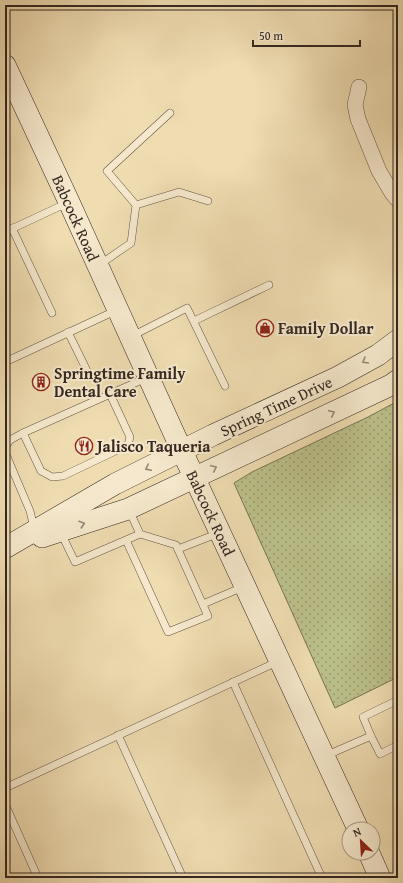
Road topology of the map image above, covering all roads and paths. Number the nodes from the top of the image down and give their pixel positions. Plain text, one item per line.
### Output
1 (5, 65) edge
2 (359, 87) dead end
3 (170, 113) dead end
4 (398, 200) edge
5 (208, 201) dead end
6 (69, 202) junction
7 (136, 205) junction
8 (12, 228) junction
9 (5, 232) edge
10 (98, 266) junction
11 (269, 286) dead end
12 (117, 310) junction
13 (52, 313) dead end
14 (194, 321) junction
15 (68, 332) junction
16 (130, 337) junction
17 (398, 340) edge
18 (5, 362) edge
19 (90, 377) dead end
20 (148, 377) junction
21 (398, 380) edge
22 (225, 386) dead end
23 (110, 394) junction
24 (24, 433) junction
25 (5, 448) edge
26 (182, 451) junction
27 (5, 452) edge
28 (194, 477) junction
29 (128, 509) junction
30 (60, 531) junction
31 (220, 532) junction
32 (36, 534) junction
33 (140, 534) junction
34 (126, 540) junction
35 (5, 548) edge
36 (178, 549) junction
37 (245, 586) junction
38 (203, 604) junction
39 (279, 661) junction
40 (233, 682) junction
41 (398, 700) edge
42 (118, 735) junction
43 (371, 736) junction
44 (398, 745) edge
45 (324, 756) junction
46 (5, 788) edge
47 (5, 804) edge
48 (354, 821) edge
49 (373, 861) edge
50 (38, 878) edge
51 (183, 878) edge
52 (322, 878) edge
53 (380, 878) edge

1 - 6 main road, Babcock Road
2 - 4 street
3 - 7 lane
5 - 7 lane
6 - 8 lane
6 - 10 main road, Babcock Road
7 - 10 lane
8 - 9 lane
8 - 13 lane
10 - 12 main road, Babcock Road
11 - 14 lane
12 - 15 lane
12 - 16 main road, Babcock Road
14 - 16 lane
14 - 22 lane
15 - 18 lane
15 - 19 lane
16 - 20 main road, Babcock Road
17 -> 26 main road, Spring Time Drive
20 - 23 lane
20 - 26 main road, Babcock Road
28 -> 21 main road, Spring Time Drive
23 - 24 lane
23 - 24 lane
24 - 25 lane
26 - 28 main road, Babcock Road
26 -> 32 main road, Spring Time Drive
27 - 32 lane
28 - 29 main road, Spring Time Drive
28 - 31 main road, Babcock Road
30 -> 29 main road, Spring Time Drive
29 - 33 lane
30 - 32 main road, Spring Time Drive
30 - 34 lane
31 - 36 lane
31 - 37 main road, Babcock Road
32 - 35 main road, Spring Time Drive
33 - 34 lane
33 - 36 lane
34 - 38 lane
36 - 38 lane
37 - 38 lane
37 - 39 main road, Babcock Road
39 - 40 lane
39 - 45 main road, Babcock Road
40 - 42 lane
40 - 52 lane
41 - 43 lane
42 - 46 lane
42 - 51 lane
43 - 44 lane
43 - 45 lane
45 - 48 main road, Babcock Road
47 - 50 lane
49 - 53 main road

